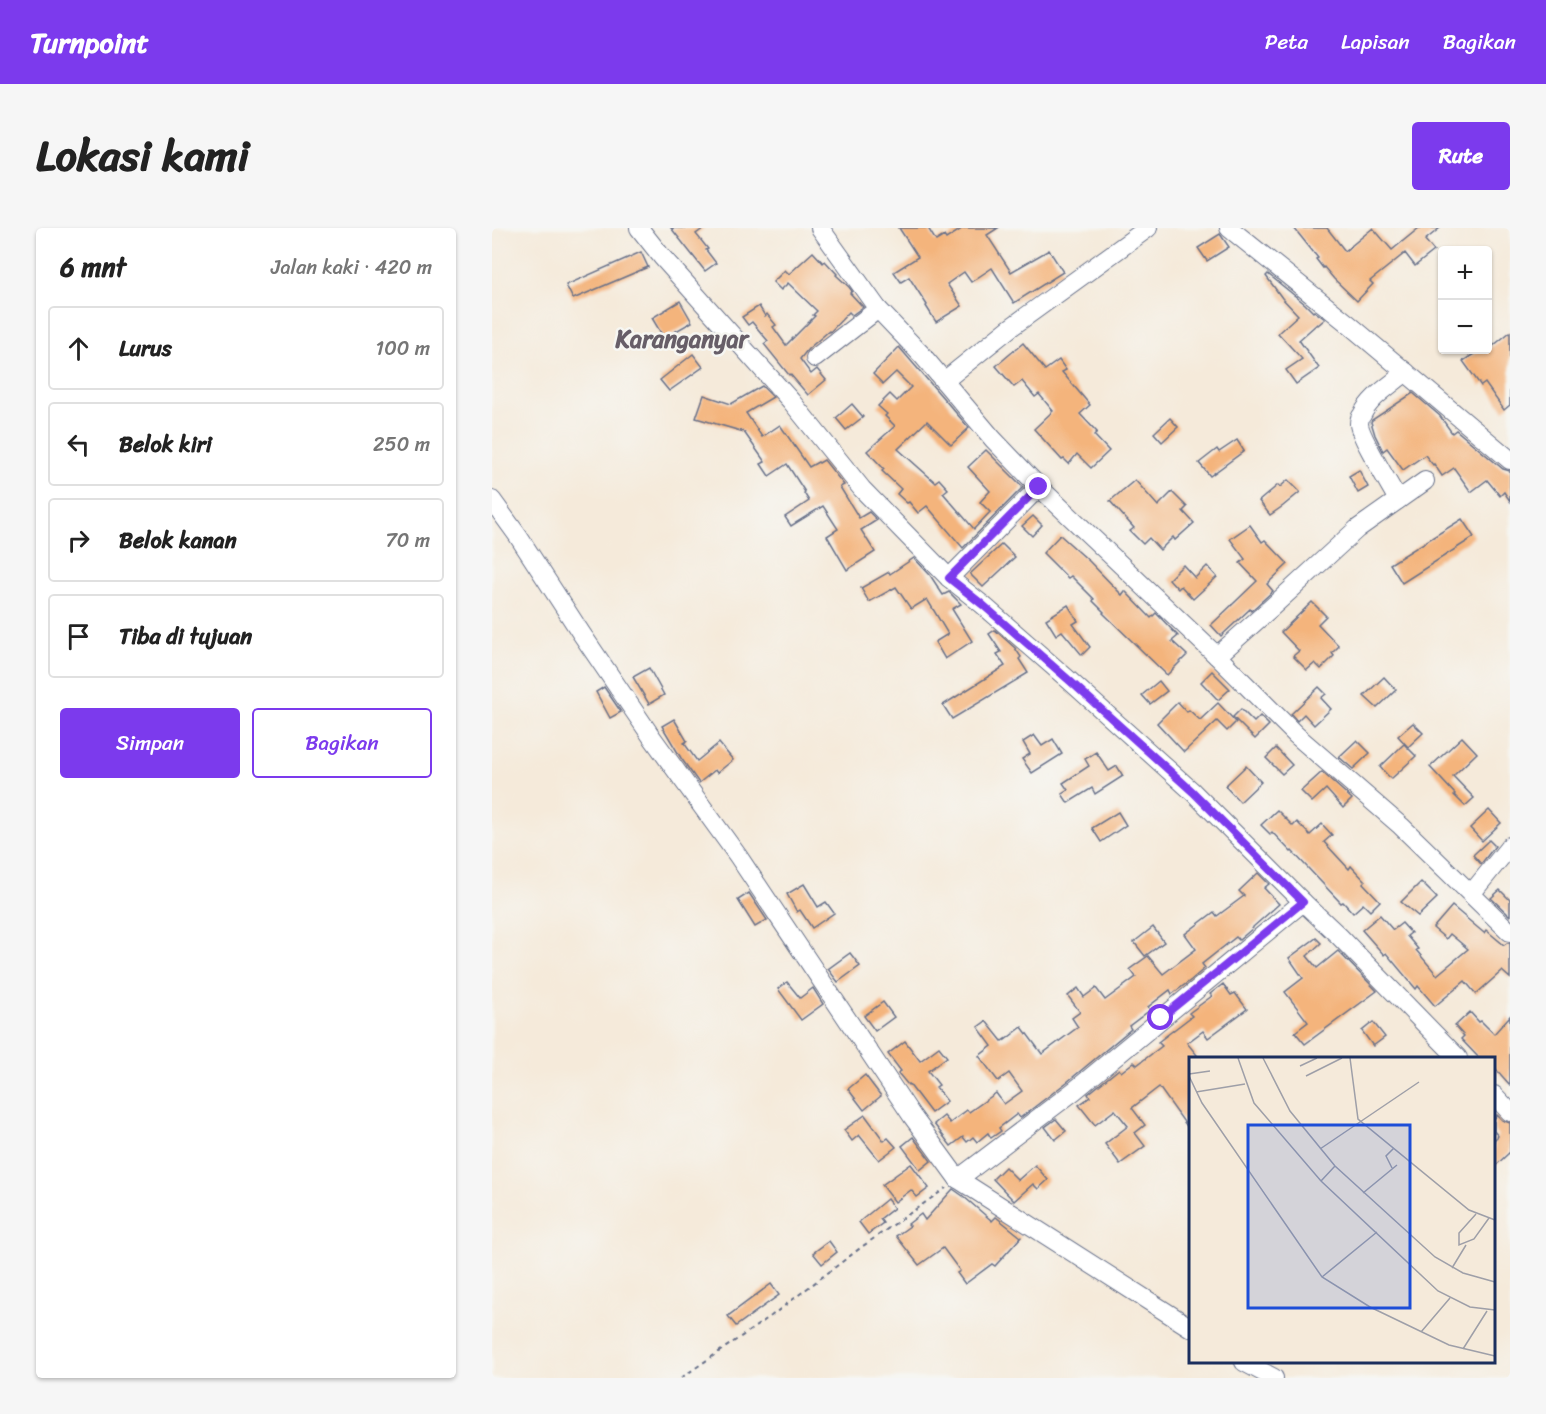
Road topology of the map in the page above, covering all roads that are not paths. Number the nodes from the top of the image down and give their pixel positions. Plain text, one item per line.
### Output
1 (639, 228) edge
2 (820, 228) edge
3 (1148, 228) edge
4 (1229, 228) edge
5 (878, 309) junction
6 (815, 358) dead end
7 (1406, 372) junction
8 (944, 381) junction
9 (1510, 460) edge
10 (1425, 481) dead end
11 (1039, 487) junction
12 (492, 500) edge
13 (1398, 500) junction
14 (949, 578) junction
15 (1217, 656) junction
16 (1510, 846) edge
17 (1471, 894) junction
18 (1303, 902) junction
19 (1510, 932) edge
20 (1456, 1057) edge
21 (1495, 1096) edge
22 (1510, 1112) edge
23 (958, 1179) junction
24 (1189, 1327) edge
25 (1246, 1363) edge
26 (1274, 1378) edge

1 - 14 street
2 - 5 street
3 - 8 street
4 - 7 street
5 - 6 street
5 - 8 street
7 - 9 street
7 - 13 street
8 - 11 street
10 - 13 street
11 - 14 street
11 - 15 street
12 - 23 street
13 - 15 street
14 - 18 street
15 - 17 street
16 - 17 street
17 - 19 street
18 - 20 street
18 - 23 street
21 - 22 street
23 - 24 street
25 - 26 street

